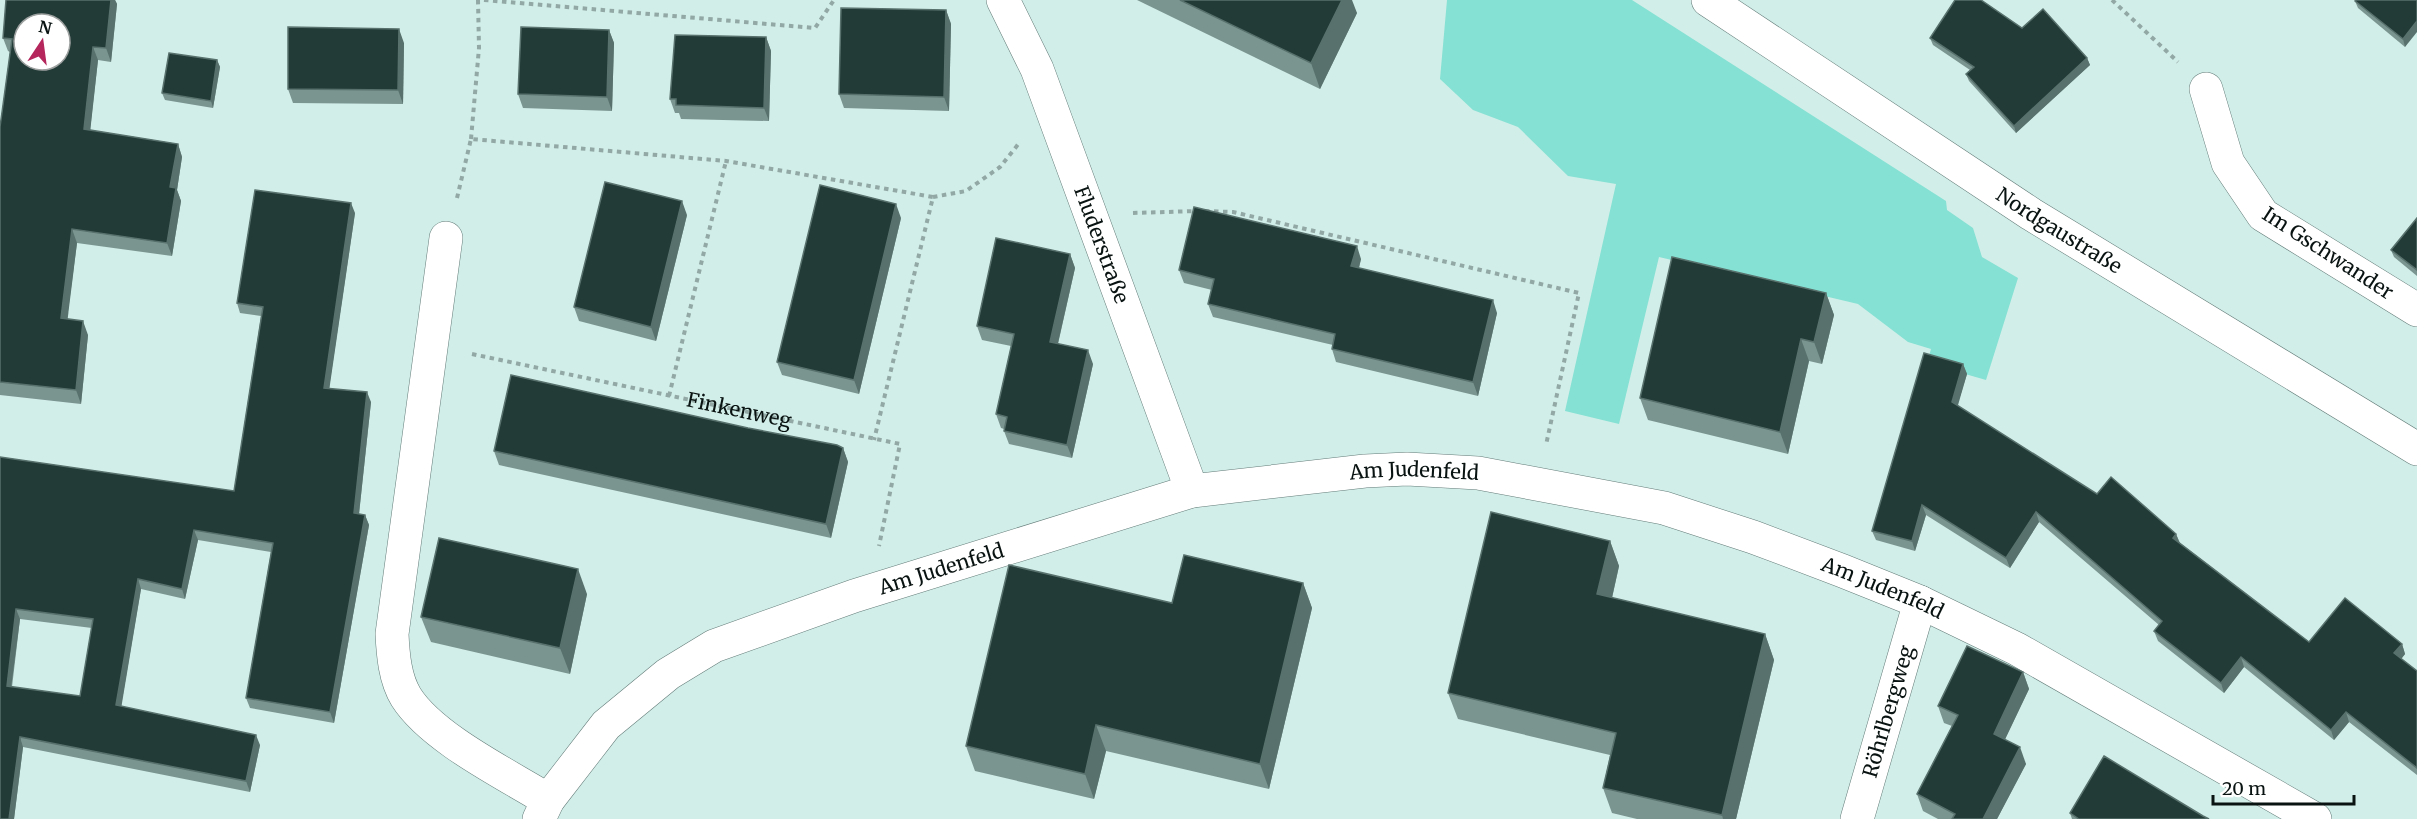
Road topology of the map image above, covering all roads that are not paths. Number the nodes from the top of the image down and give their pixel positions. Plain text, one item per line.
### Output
1 (1003, 0) edge
2 (1708, 0) edge
3 (2206, 89) road end
4 (446, 238) road end
5 (2417, 310) edge
6 (2417, 448) edge
7 (1192, 491) junction
8 (1920, 602) junction
9 (543, 810) edge
10 (1857, 819) edge
11 (2314, 819) edge

1 - 7 street, Fluderstraße
2 - 6 street, Nordgaustraße
3 - 5 street, Im Gschwander
4 - 9 street
7 - 8 street, Am Judenfeld
7 - 9 street, Am Judenfeld
8 - 10 street, Röhrlbergweg
8 - 11 street, Am Judenfeld

